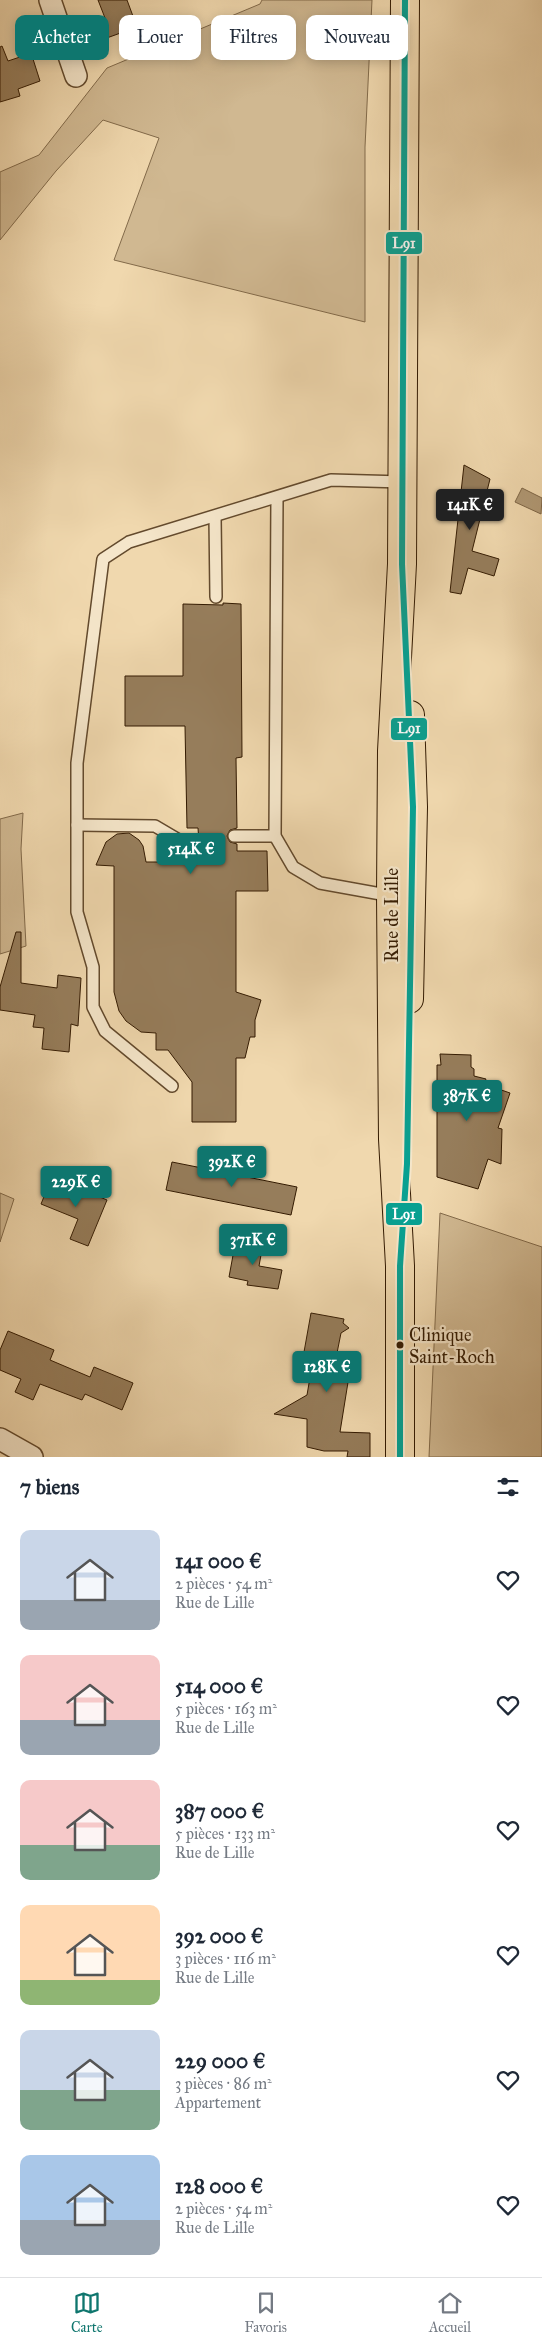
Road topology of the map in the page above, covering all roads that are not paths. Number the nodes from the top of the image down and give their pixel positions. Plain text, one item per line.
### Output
1 (50, 0) edge
2 (405, 0) edge
3 (76, 76) dead end
4 (403, 482) junction
5 (277, 498) junction
6 (215, 517) junction
7 (402, 564) junction
8 (216, 596) dead end
9 (77, 825) junction
10 (234, 836) dead end
11 (275, 836) junction
12 (194, 849) dead end
13 (391, 895) junction
14 (410, 953) junction
15 (172, 1086) dead end
16 (400, 1266) junction
17 (0, 1439) edge
18 (32, 1457) edge
19 (400, 1457) edge

1 - 3 street
2 - 4 main road, Rue de Lille
4 - 5 lane
4 - 7 main road, Rue de Lille
5 - 6 lane
5 - 11 lane
6 - 8 lane
6 - 9 lane
7 - 13 main road, Rue de Lille
7 - 14 main road, Rue de Lille
9 - 12 lane
9 - 15 lane
10 - 11 lane
11 - 13 lane
13 - 14 lane
13 - 16 main road, Rue de Lille
14 - 16 main road, Rue de Lille
16 - 19 main road, Rue de Lille
17 - 18 street

